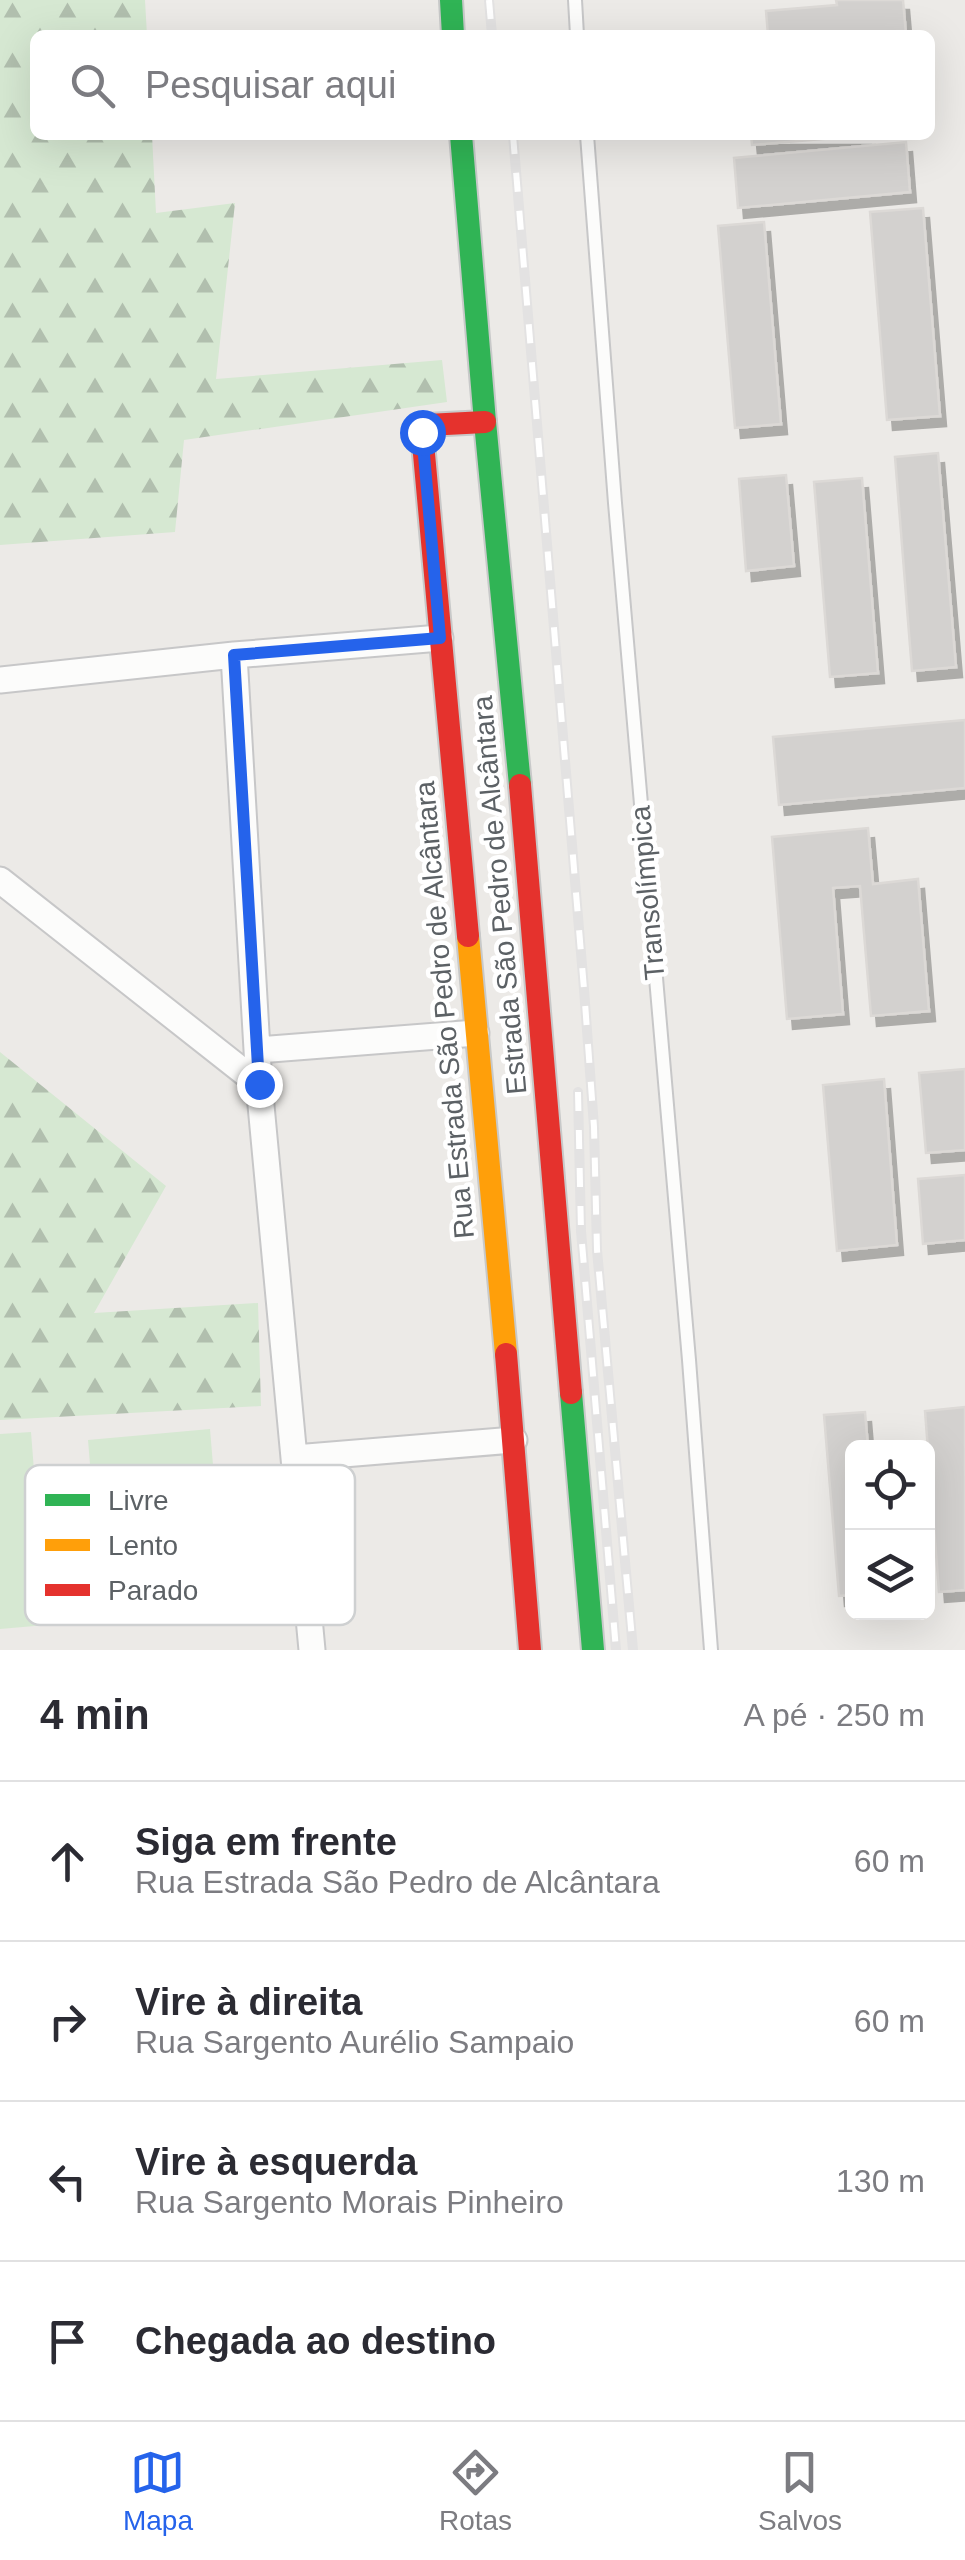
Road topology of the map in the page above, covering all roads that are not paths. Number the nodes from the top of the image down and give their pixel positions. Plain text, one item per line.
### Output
1 (450, 0) edge
2 (575, 0) edge
3 (453, 30) edge
4 (577, 30) edge
5 (462, 140) edge
6 (587, 140) edge
7 (485, 422) junction
8 (440, 638) junction
9 (234, 655) junction
10 (0, 680) edge
11 (0, 880) edge
12 (476, 1033) junction
13 (258, 1050) junction
14 (259, 1084) junction
15 (514, 1440) junction
16 (295, 1458) junction
17 (296, 1465) edge
18 (310, 1625) edge
19 (312, 1650) edge
20 (530, 1650) edge
21 (593, 1650) edge
22 (711, 1650) edge

1 - 3 street
2 - 4 lane
5 - 7 street, Estrada São Pedro de Alcântara
6 - 22 lane, Transolímpica
7 - 8 street, Rua Estrada São Pedro de Alcântara
7 - 21 street, Estrada São Pedro de Alcântara
8 - 9 street
8 - 12 street, Rua Estrada São Pedro de Alcântara
9 - 10 street
9 - 13 street
11 - 14 street
12 - 13 street
12 - 15 street, Rua Estrada São Pedro de Alcântara
13 - 14 street
14 - 16 street
15 - 16 street
15 - 20 street, Rua Estrada São Pedro de Alcântara
16 - 17 street
18 - 19 street

